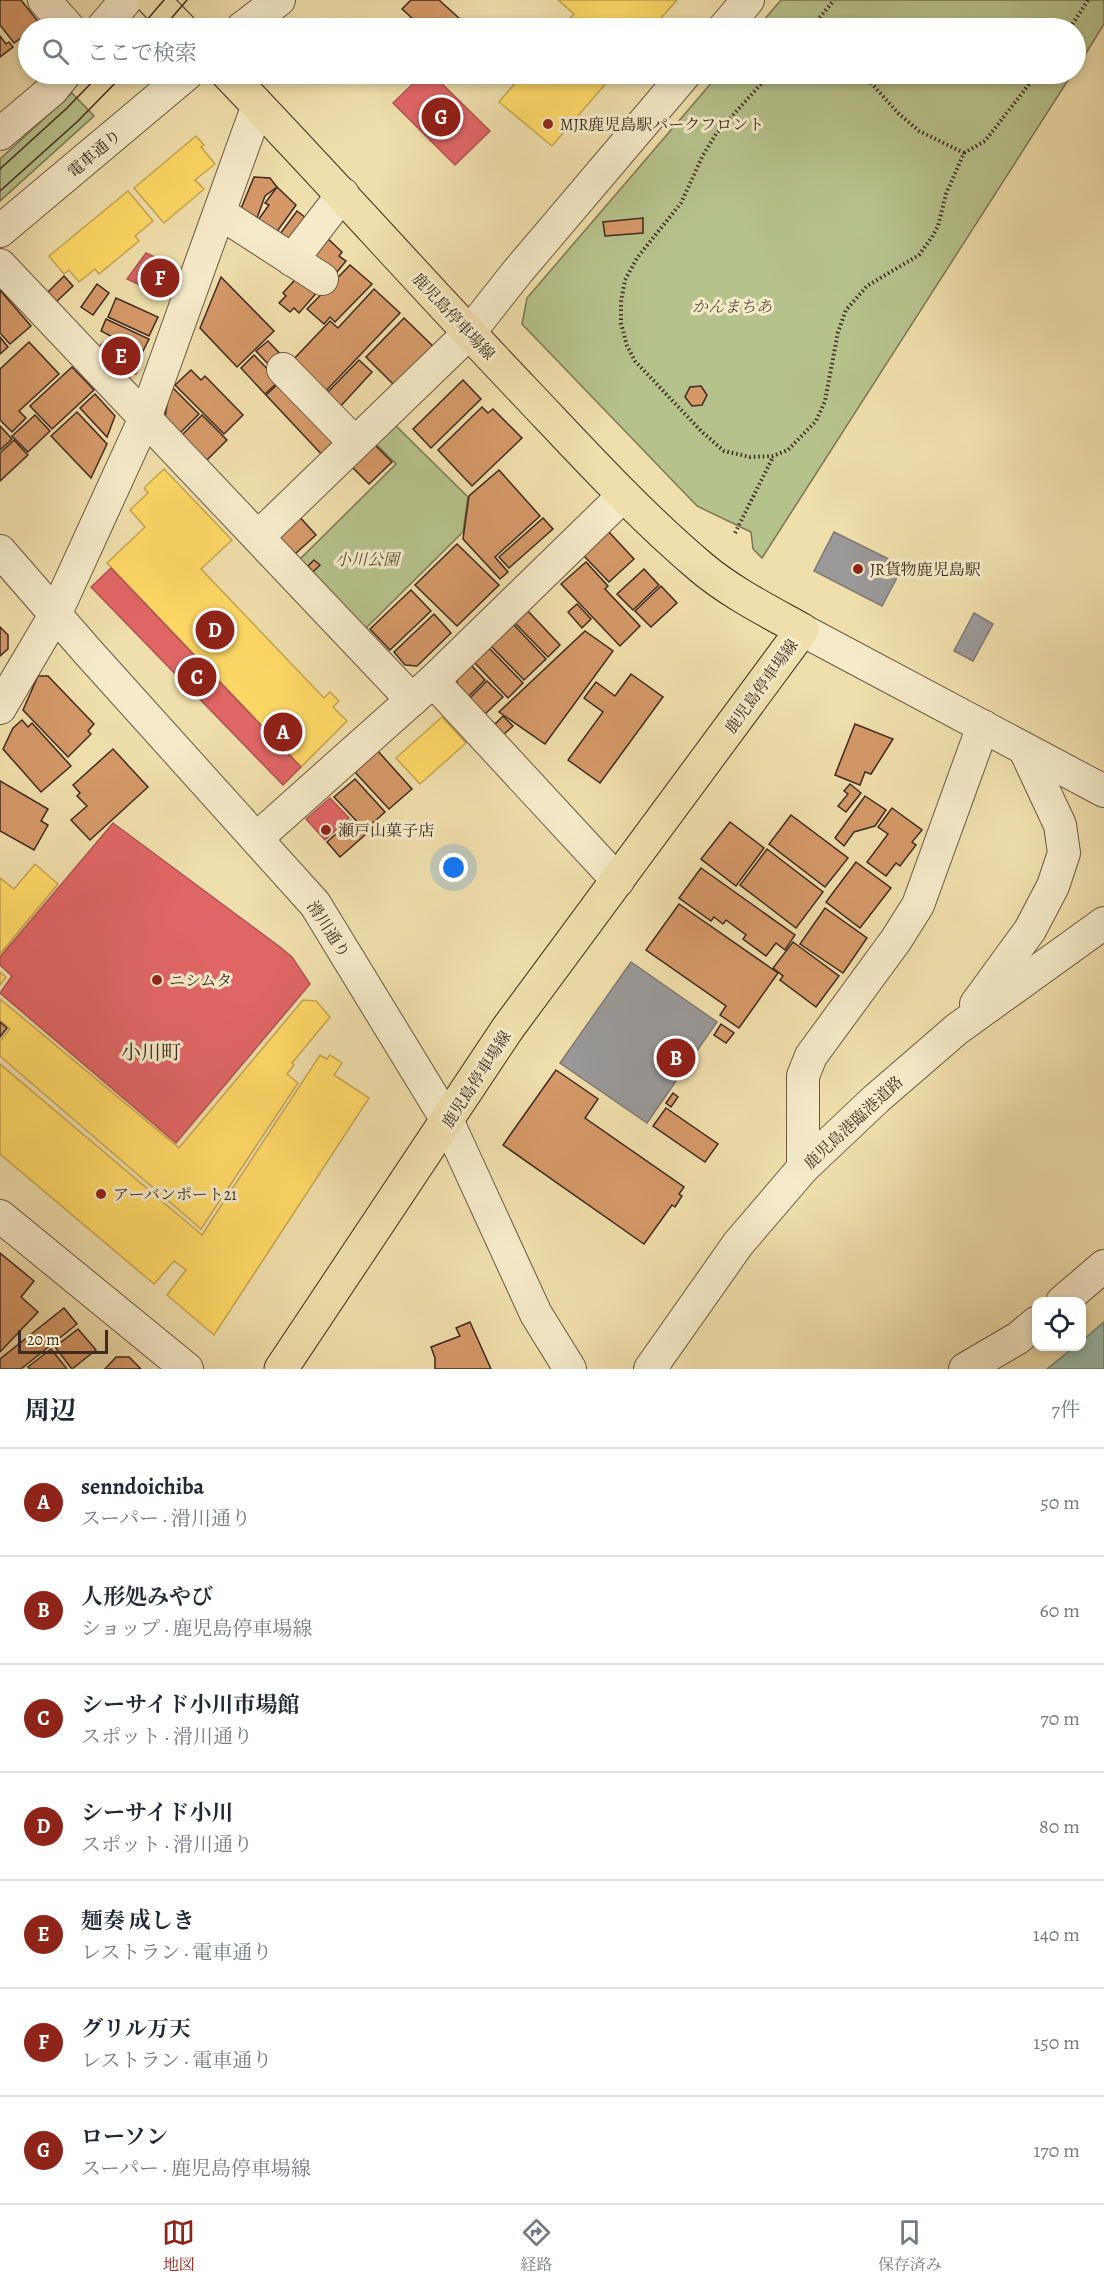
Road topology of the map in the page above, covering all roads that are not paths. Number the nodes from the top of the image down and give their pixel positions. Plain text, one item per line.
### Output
1 (44, 0) edge
2 (126, 0) edge
3 (153, 0) edge
4 (279, 0) edge
5 (748, 0) edge
6 (60, 18) edge
7 (111, 18) edge
8 (170, 18) edge
9 (255, 18) edge
10 (733, 18) edge
11 (57, 84) edge
12 (175, 84) edge
13 (238, 84) edge
14 (678, 84) edge
15 (258, 105) junction
16 (0, 134) edge
17 (343, 194) junction
18 (220, 213) junction
19 (0, 231) edge
20 (292, 260) junction
21 (0, 265) edge
22 (321, 279) dead end
23 (469, 333) junction
24 (284, 369) dead end
25 (145, 418) junction
26 (355, 443) junction
27 (624, 495) junction
28 (258, 537) junction
29 (0, 551) edge
30 (55, 615) junction
31 (802, 630) junction
32 (422, 690) junction
33 (0, 708) edge
34 (983, 726) junction
35 (1025, 750) junction
36 (1104, 791) edge
37 (257, 838) junction
38 (618, 881) junction
39 (1104, 922) edge
40 (957, 1029) junction
41 (448, 1122) junction
42 (803, 1168) junction
43 (0, 1216) edge
44 (1104, 1266) edge
45 (1068, 1297) edge
46 (1032, 1326) edge
47 (188, 1369) edge
48 (281, 1369) edge
49 (570, 1369) edge
50 (650, 1369) edge
51 (965, 1369) edge

1 - 6 street
2 - 7 street
3 - 8 main road
4 - 9 street
5 - 10 street
11 - 16 street
12 - 19 street, 電車通り
13 - 15 main road, 鹿児島停車場線
14 - 23 street
15 - 17 main road, 鹿児島停車場線
15 - 18 street
17 - 20 street
17 - 23 main road, 鹿児島停車場線
18 - 20 street
18 - 25 street
20 - 22 street
21 - 25 street
23 - 26 street
23 - 27 main road, 鹿児島停車場線
24 - 26 street
25 - 28 street
25 - 30 street
26 - 28 street
27 - 31 main road, 鹿児島停車場線
27 - 32 street
28 - 32 street
29 - 30 street, 滑川通り
30 - 33 street
30 - 37 street, 滑川通り
31 - 34 street
31 - 38 main road, 鹿児島停車場線
32 - 37 street
32 - 38 street
34 - 35 street
34 - 42 street
35 - 36 street
35 - 40 street
37 - 41 street, 滑川通り
38 - 41 main road, 鹿児島停車場線
39 - 40 street, 鹿児島港臨港道路
40 - 42 street, 鹿児島港臨港道路
41 - 48 main road, 鹿児島停車場線
41 - 49 street, 滑川通り
42 - 50 street, 鹿児島港臨港道路
43 - 47 street
44 - 45 street
46 - 51 street

